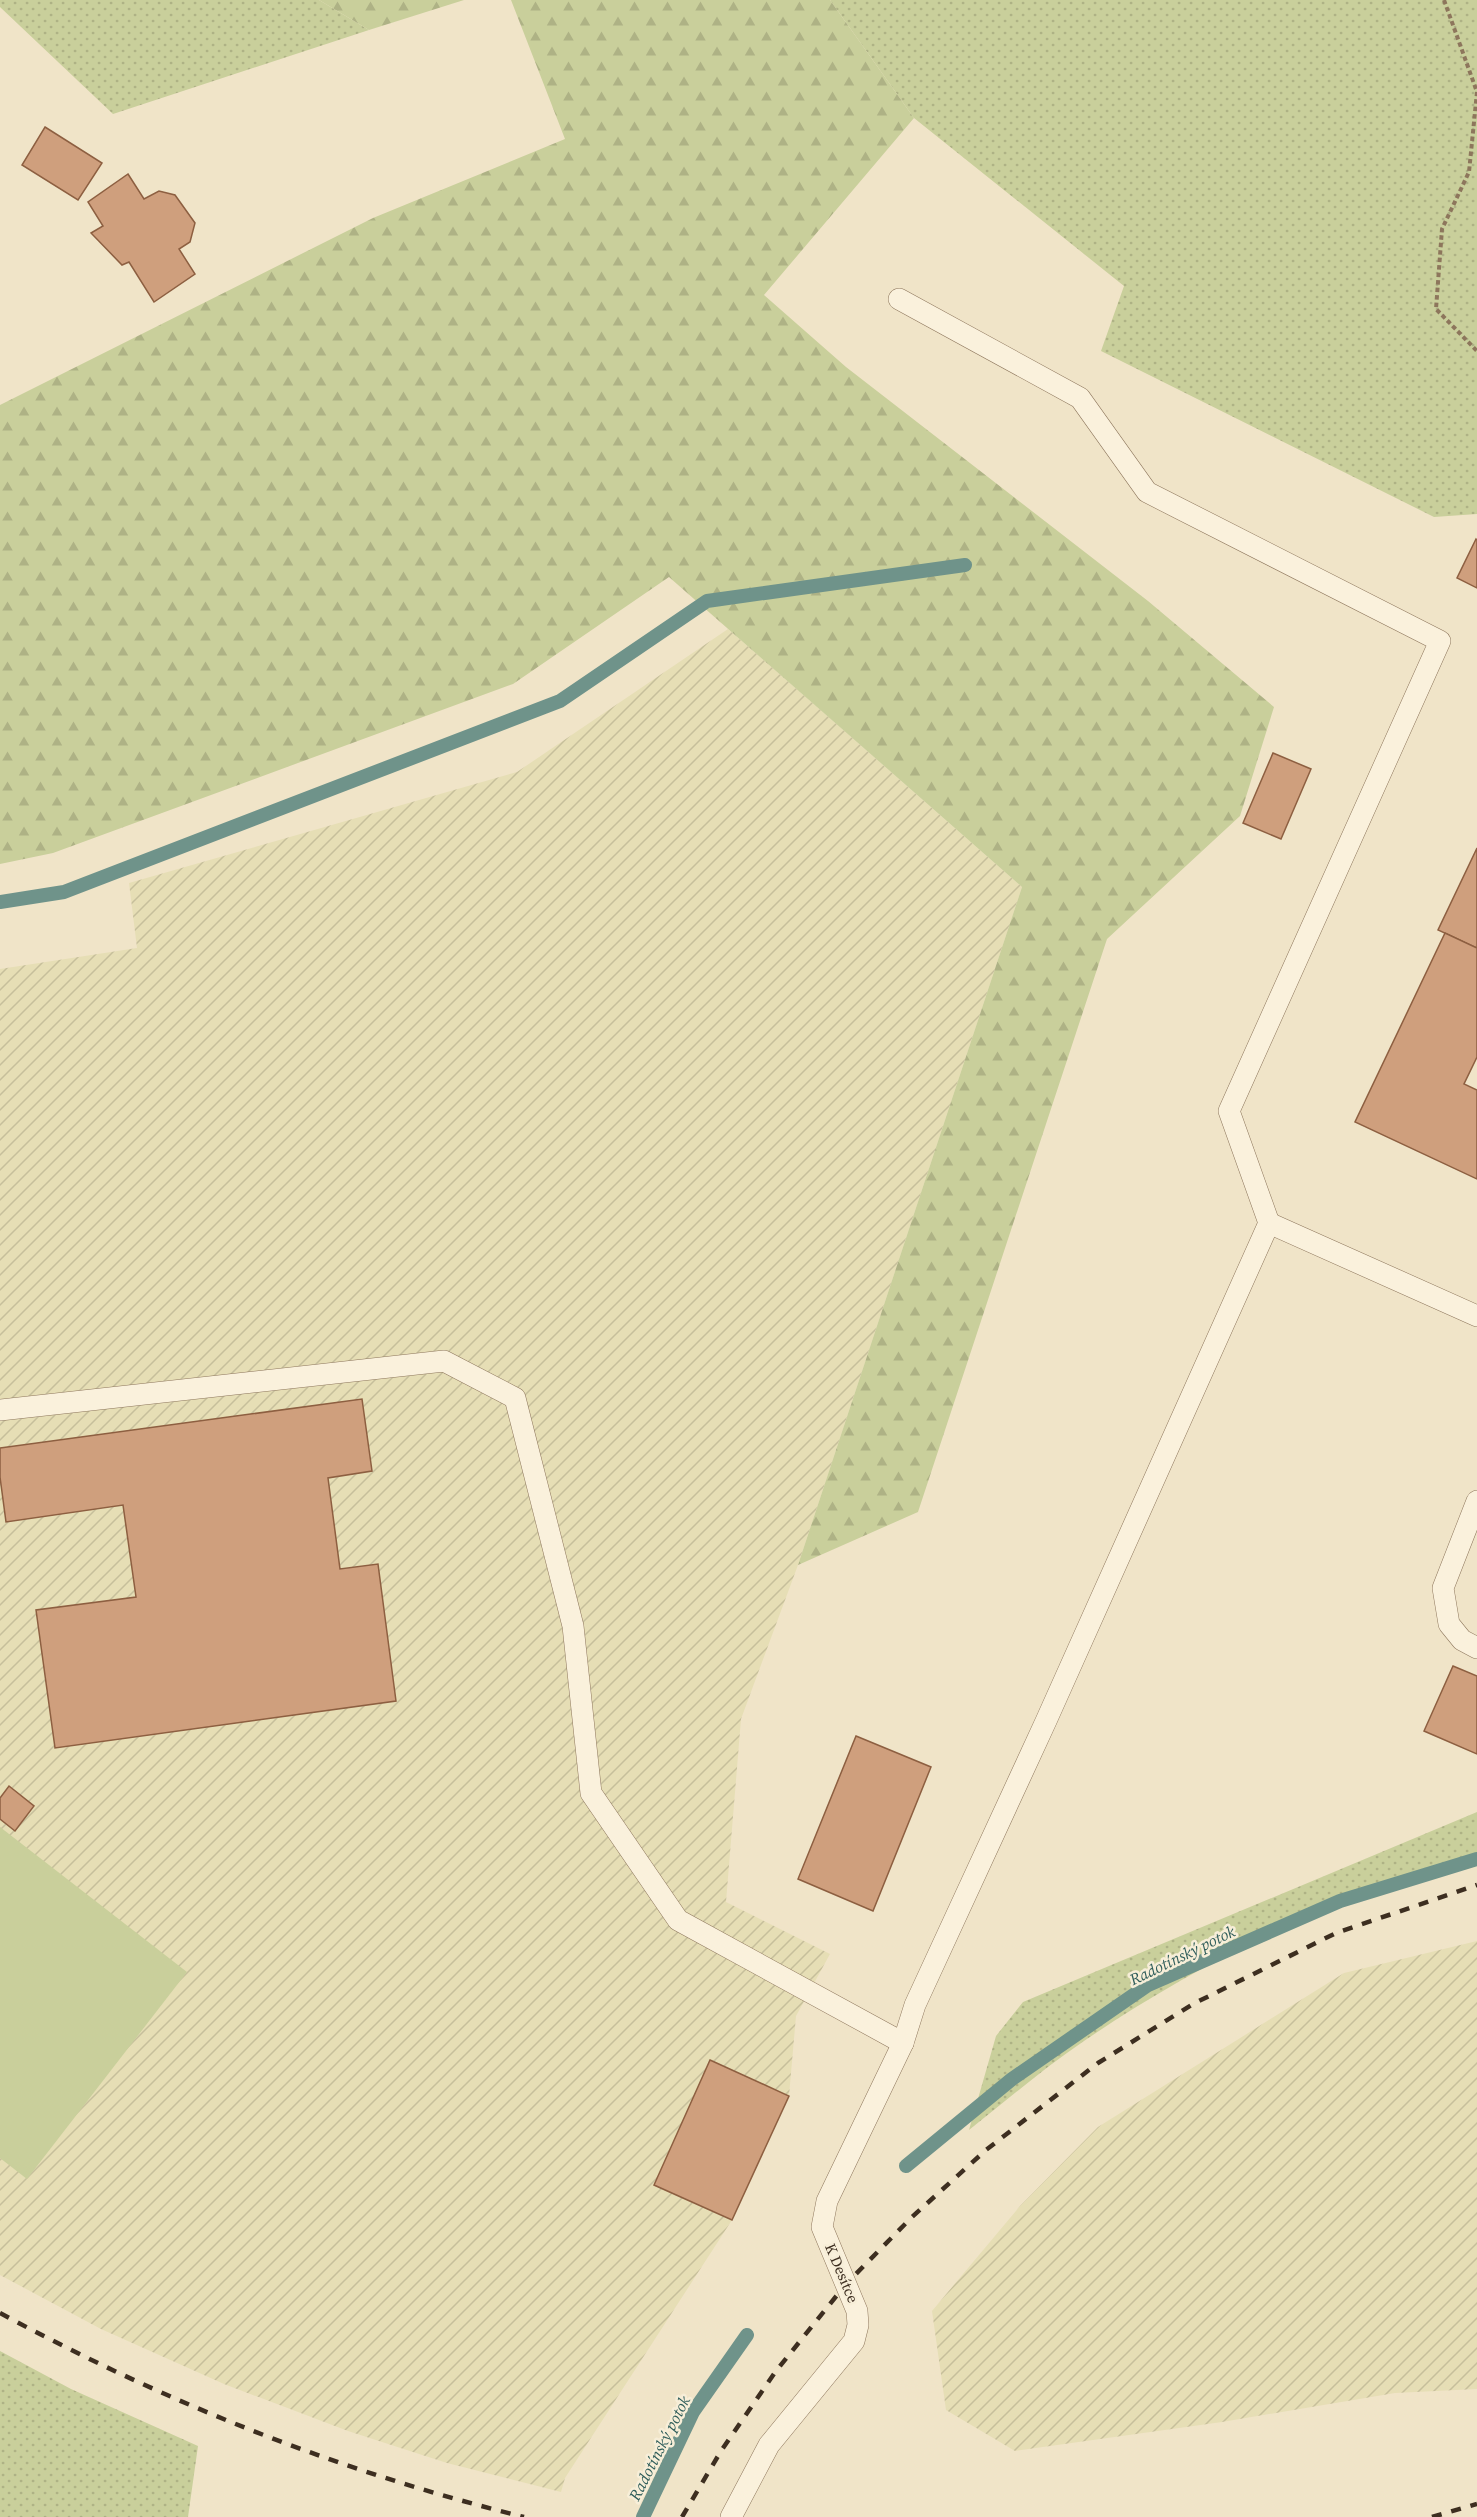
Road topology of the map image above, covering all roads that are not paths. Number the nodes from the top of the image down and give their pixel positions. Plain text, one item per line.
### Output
1 (899, 299) dead end
2 (1269, 1223) junction
3 (1477, 1316) edge
4 (0, 1410) edge
5 (1477, 1502) edge
6 (1477, 1647) edge
7 (903, 2043) junction
8 (731, 2517) edge

1 - 2 lane
2 - 3 lane
2 - 7 lane, K Desítce
4 - 7 lane
5 - 6 lane
7 - 8 lane, K Desítce

